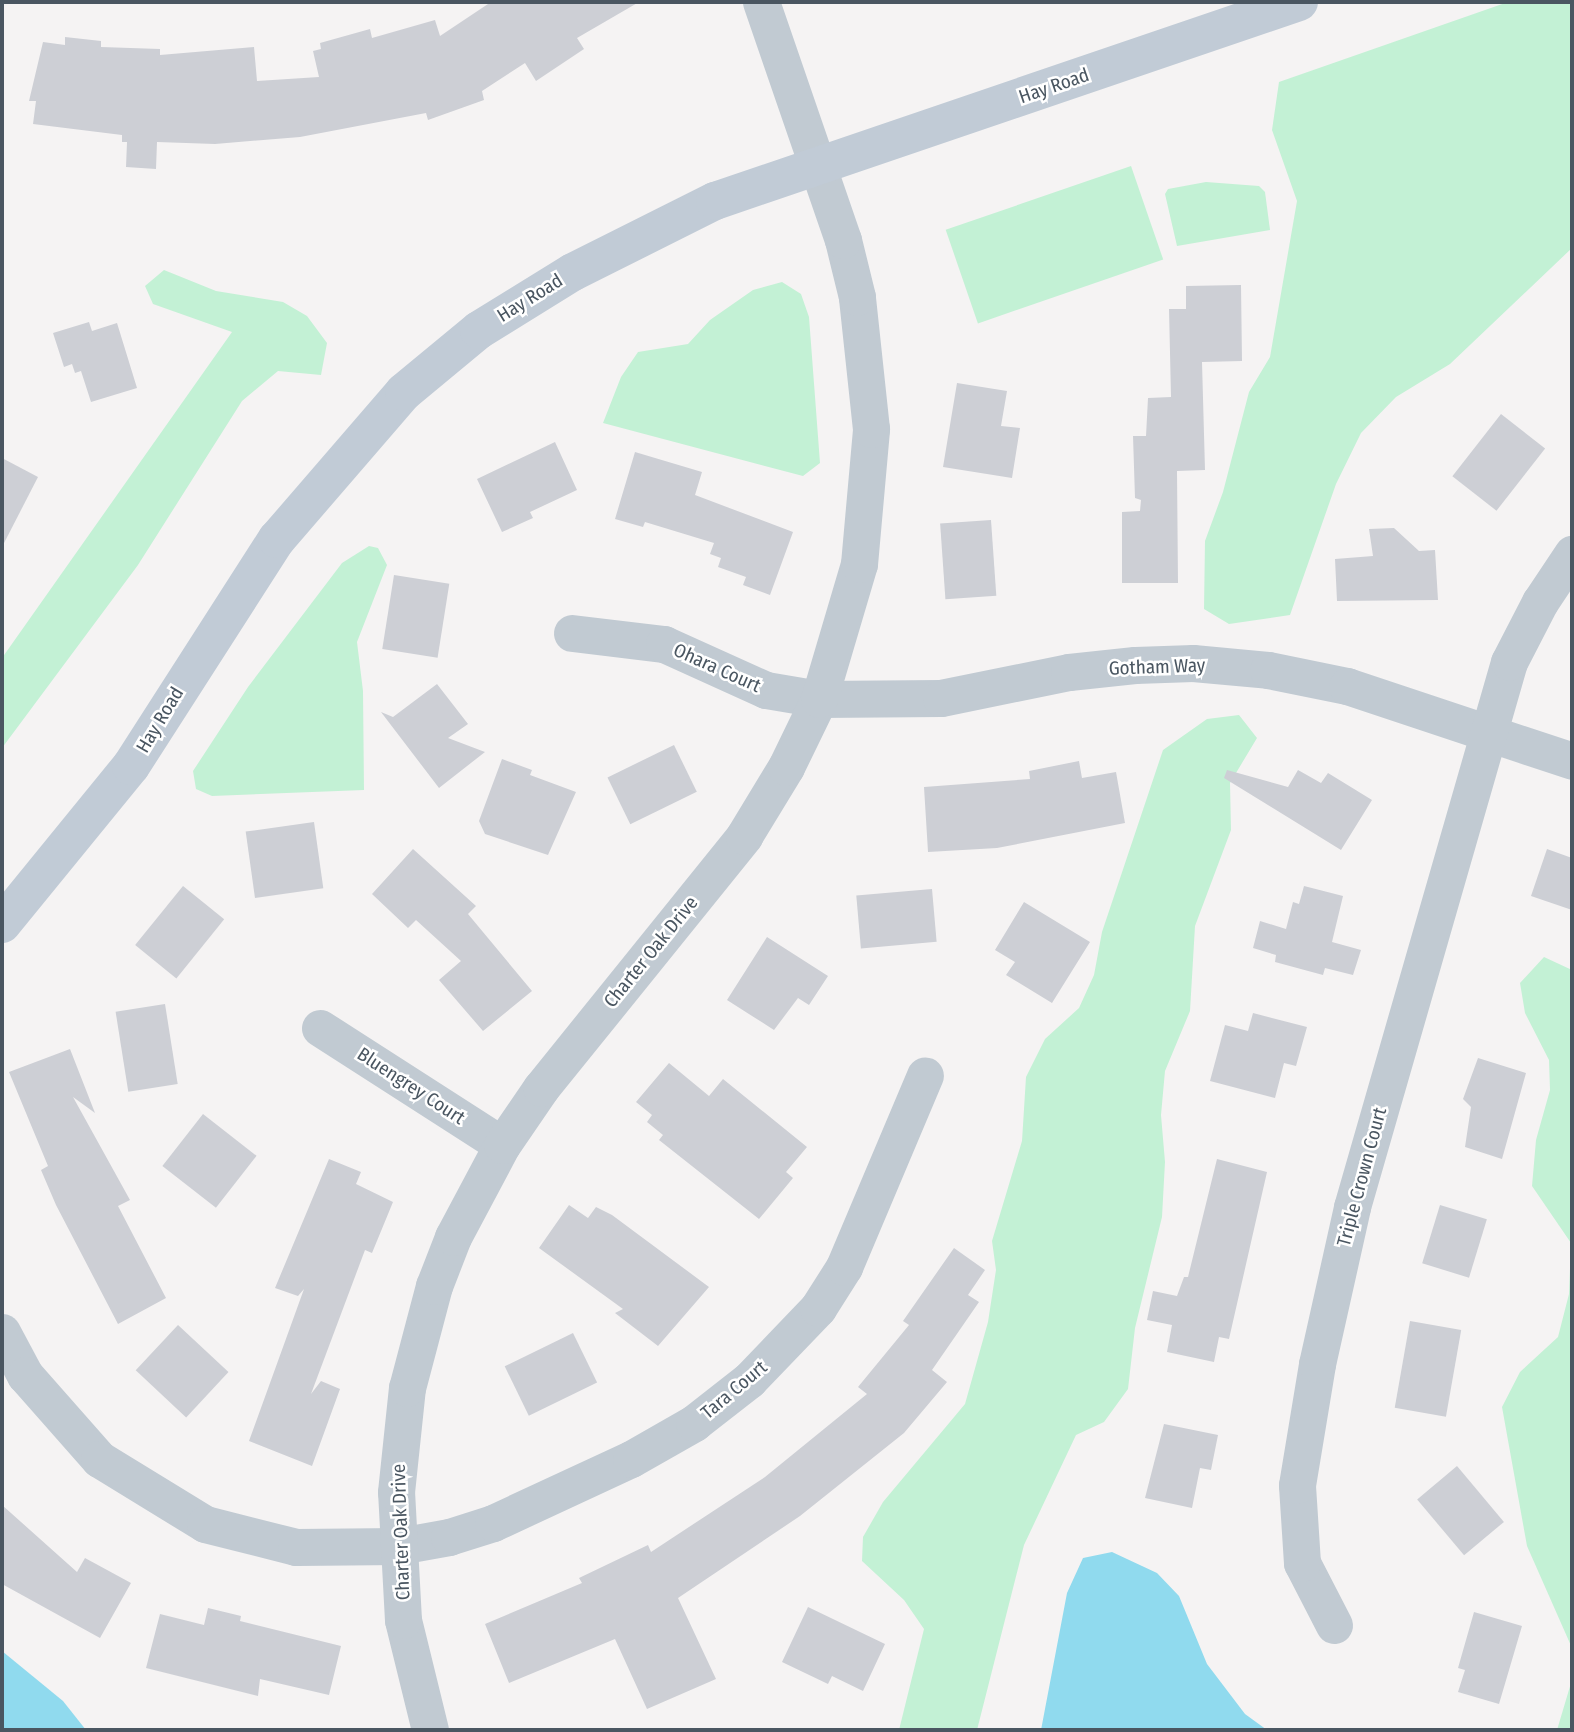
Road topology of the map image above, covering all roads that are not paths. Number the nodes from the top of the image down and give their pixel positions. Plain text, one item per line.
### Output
1 (761, 2) edge
2 (1299, 2) edge
3 (814, 166) junction
4 (1572, 554) edge
5 (572, 633) dead end
6 (819, 699) junction
7 (1488, 732) junction
8 (1572, 761) edge
9 (2, 924) edge
10 (320, 1028) dead end
11 (925, 1075) dead end
12 (502, 1145) junction
13 (2, 1332) edge
14 (399, 1546) junction
15 (1334, 1625) dead end
16 (430, 1730) edge

1 - 3 street, Charter Oak Drive
2 - 3 street, Hay Road
3 - 6 street, Charter Oak Drive
3 - 9 street, Hay Road
4 - 7 street, Triple Crown Court
5 - 6 street, Ohara Court
6 - 7 street, Gotham Way
6 - 12 street, Charter Oak Drive
7 - 8 street, Gotham Way
7 - 15 street, Triple Crown Court
10 - 12 street, Bluengrey Court
11 - 14 street, Tara Court
12 - 14 street, Charter Oak Drive
13 - 14 street, Tara Court
14 - 16 street, Charter Oak Drive

